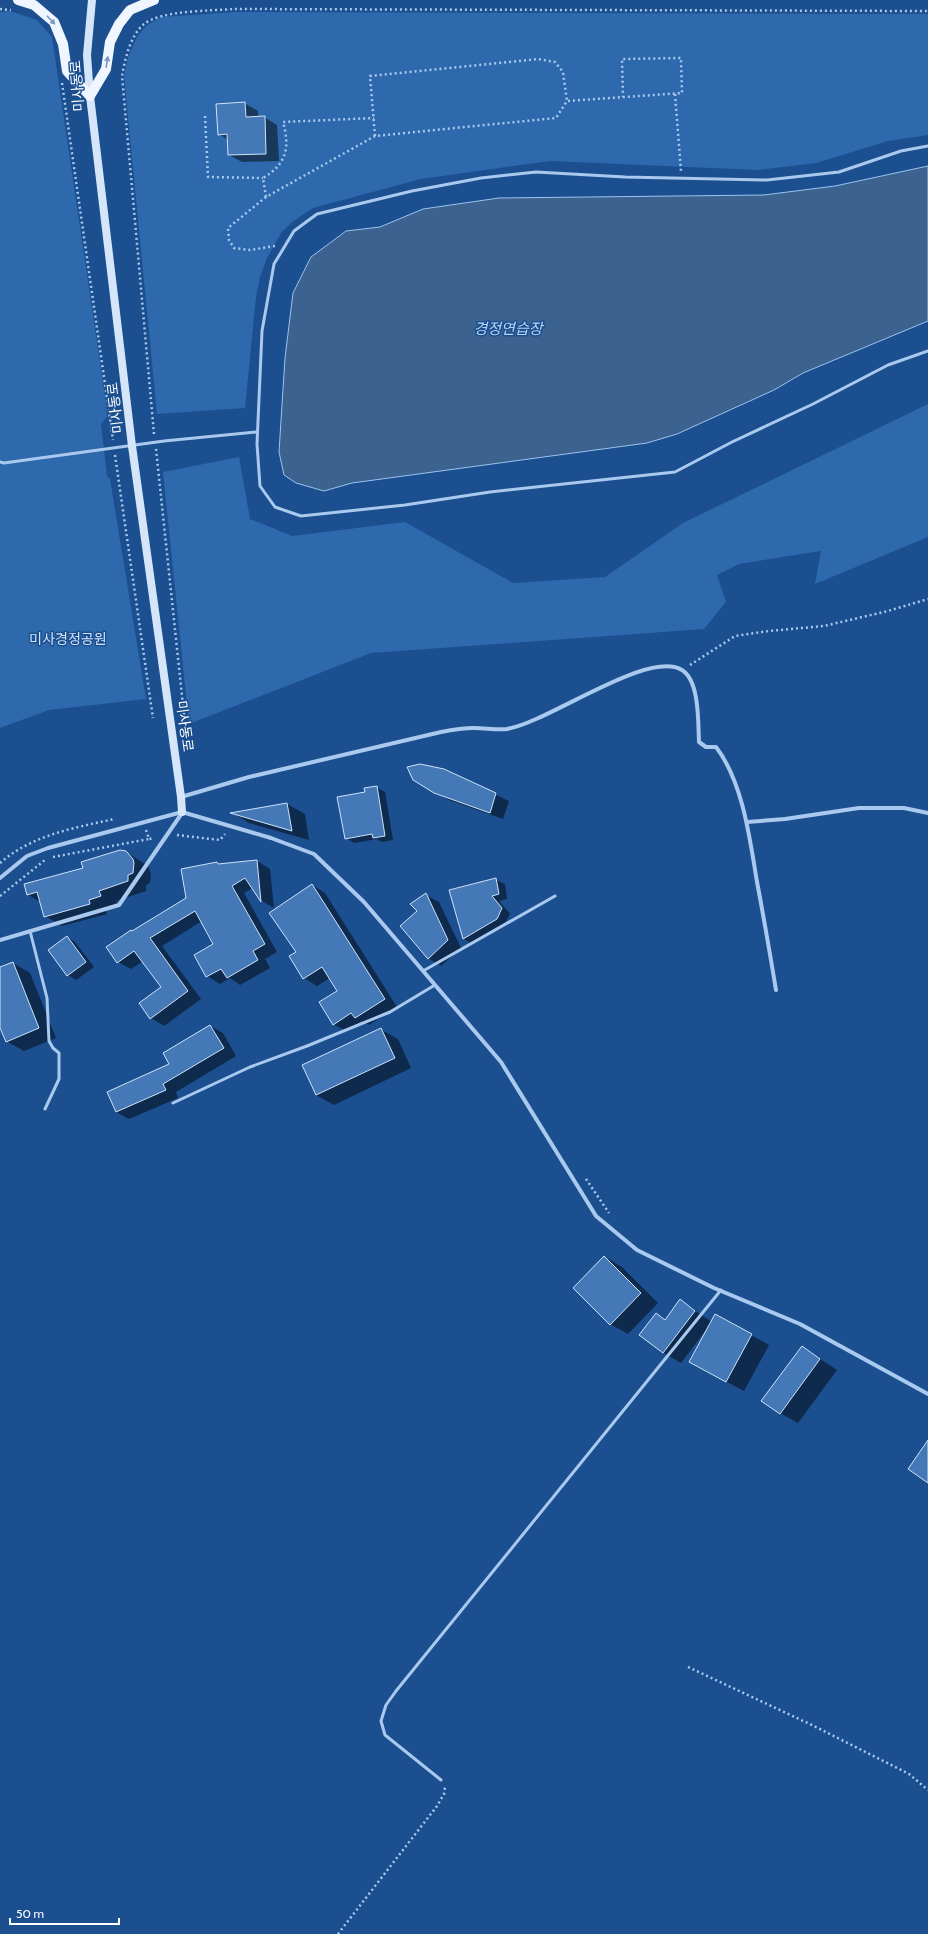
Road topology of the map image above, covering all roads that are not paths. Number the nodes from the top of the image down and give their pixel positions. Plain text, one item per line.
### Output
1 (18, 0) edge
2 (92, 0) edge
3 (154, 0) edge
4 (90, 96) junction
5 (928, 146) edge
6 (928, 351) edge
7 (257, 432) junction
8 (132, 446) junction
9 (0, 462) edge
10 (181, 797) junction
11 (182, 812) junction
12 (928, 813) edge
13 (747, 822) junction
14 (0, 878) edge
15 (555, 896) dead end
16 (30, 931) junction
17 (0, 940) edge
18 (424, 971) junction
19 (435, 985) junction
20 (776, 990) dead end
21 (173, 1103) dead end
22 (45, 1109) dead end
23 (721, 1290) junction
24 (928, 1394) edge
25 (441, 1780) road end

1 -> 4 main road
2 - 4 street, 미사동로
4 -> 3 main road
4 - 8 street, 미사동로
5 - 7 lane
6 - 7 lane
7 - 8 lane
8 - 9 lane
8 - 10 street, 미사동로
10 - 11 street, 미사동로
10 - 13 street
11 - 14 street
11 - 16 street
11 - 18 street
12 - 13 street
13 - 20 street
15 - 18 lane
16 - 17 street
16 - 22 lane
18 - 19 street
19 - 21 lane
19 - 23 street
23 - 24 street
23 - 25 lane

